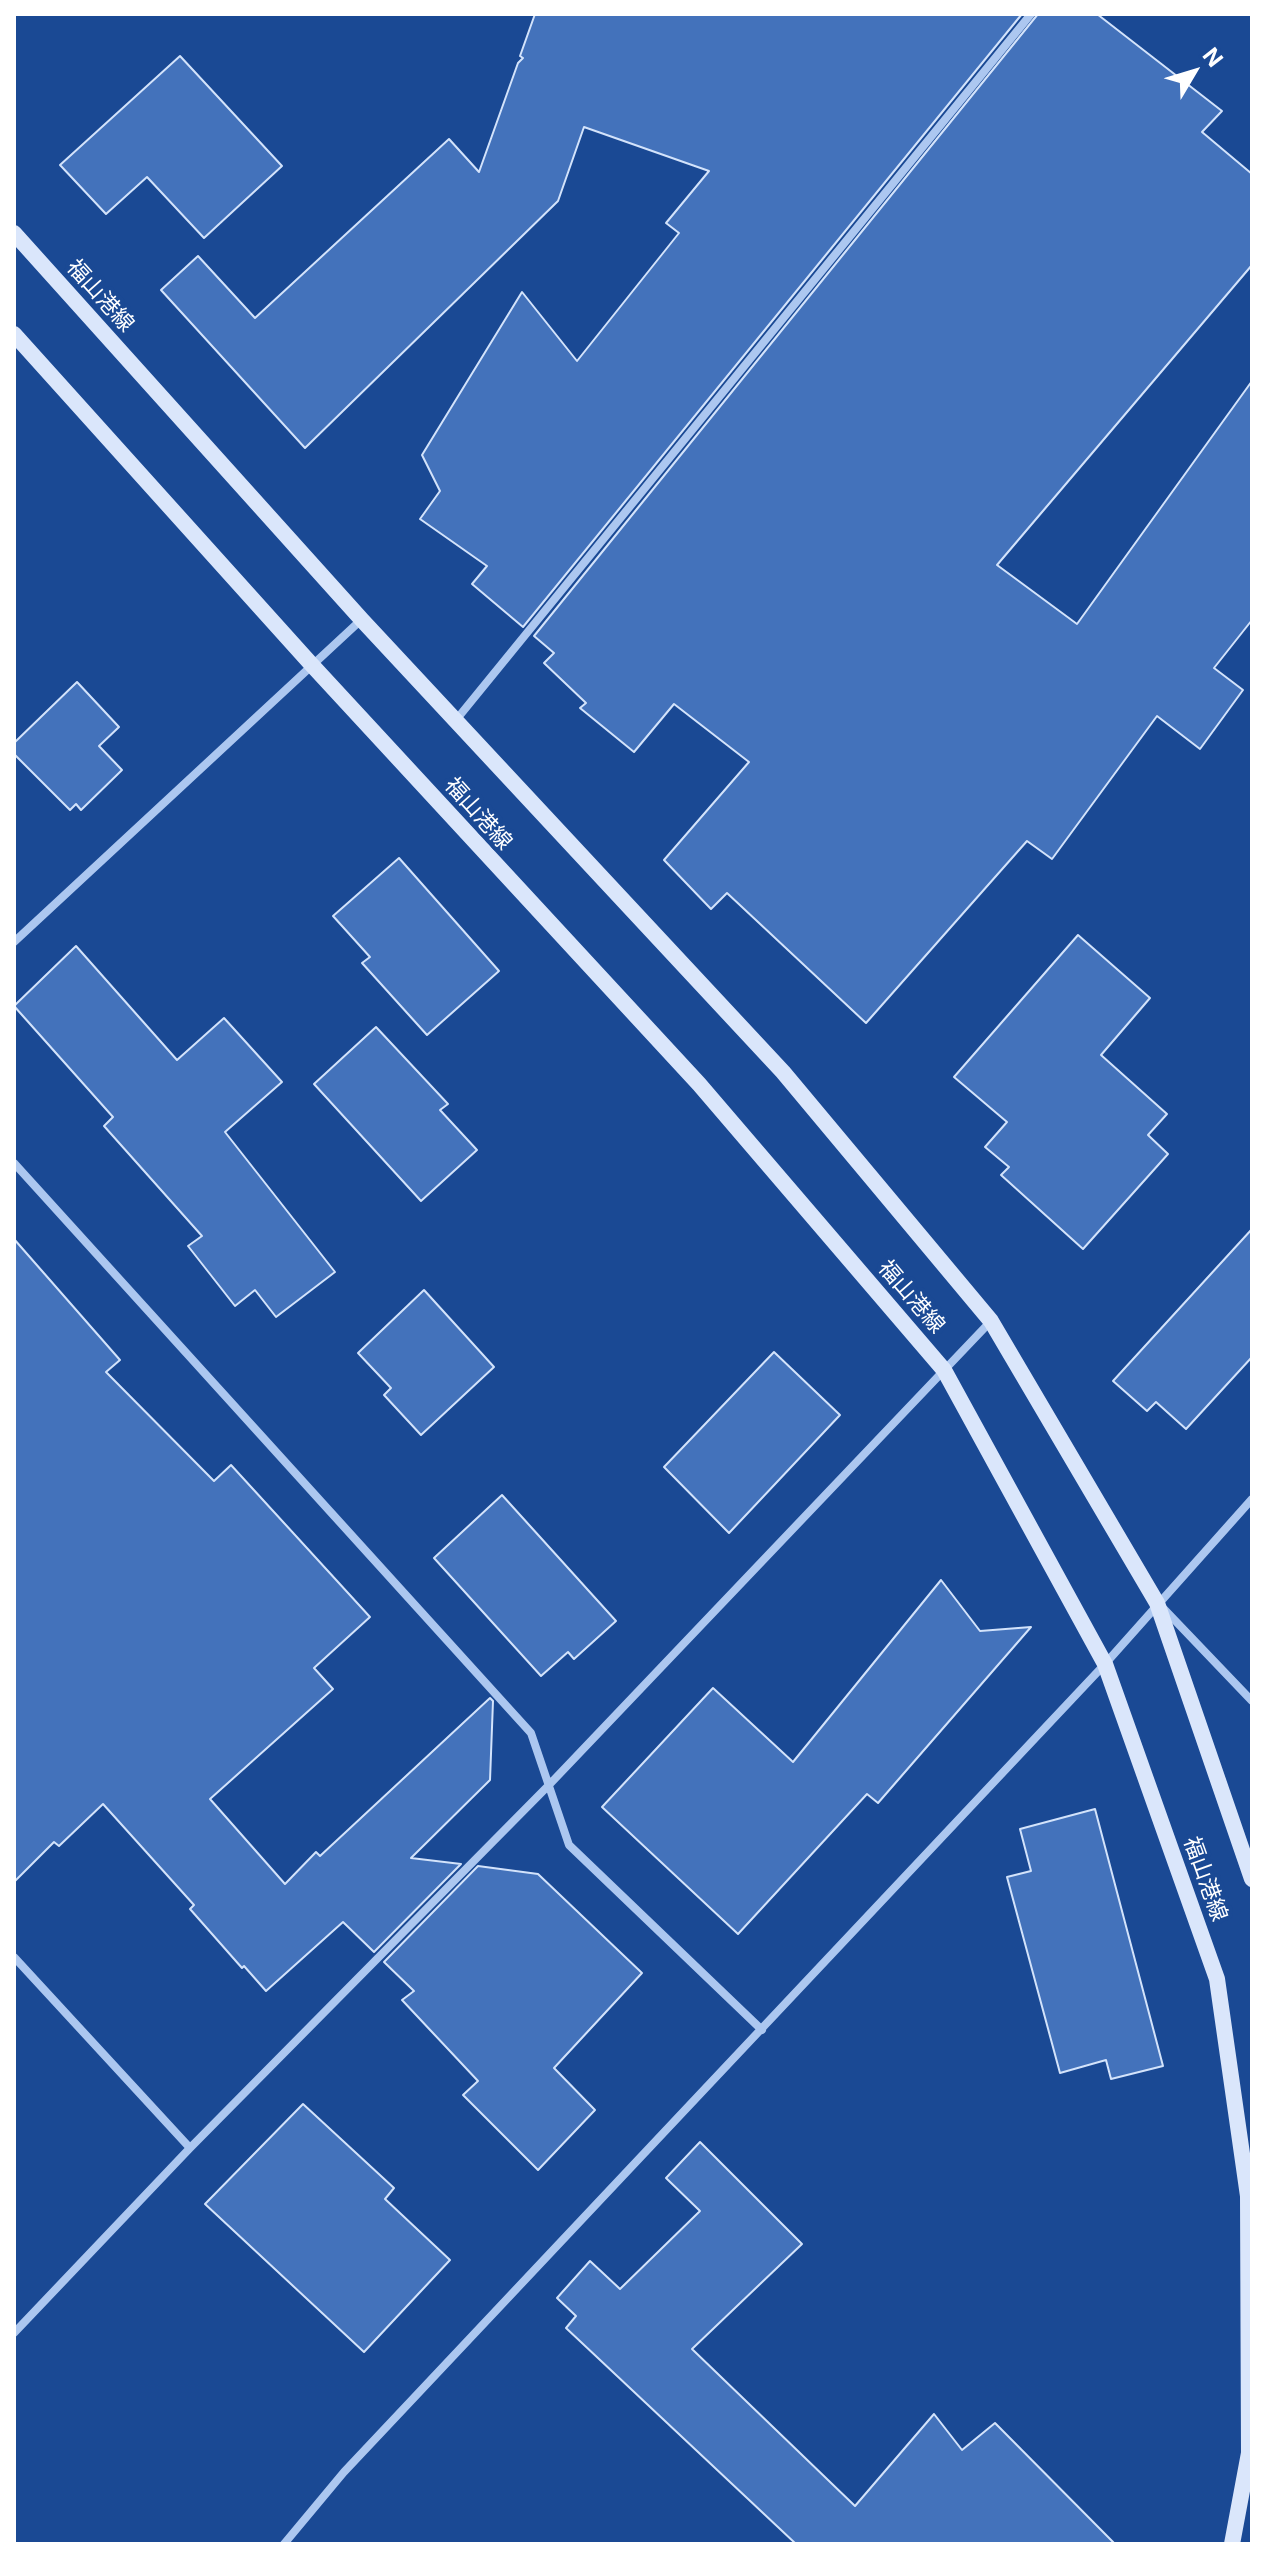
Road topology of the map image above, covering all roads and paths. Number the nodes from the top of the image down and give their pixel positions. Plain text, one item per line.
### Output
1 (1031, 14) edge
2 (14, 233) edge
3 (14, 334) edge
4 (362, 620) junction
5 (311, 664) junction
6 (456, 720) junction
7 (14, 942) edge
8 (14, 1163) edge
9 (991, 1321) junction
10 (944, 1370) junction
11 (1252, 1499) edge
12 (1157, 1603) junction
13 (1105, 1664) junction
14 (1252, 1701) edge
15 (548, 1786) junction
16 (1252, 1879) edge
17 (14, 1957) edge
18 (762, 2030) junction
19 (190, 2148) junction
20 (14, 2333) edge
21 (284, 2544) edge
22 (1232, 2544) edge

1 - 6 street
2 - 4 main road, 福山港線
3 - 5 main road, 福山港線
4 - 5 street
4 - 6 main road, 福山港線
5 - 7 street
5 - 10 main road, 福山港線
6 - 9 main road, 福山港線
8 - 15 street
9 - 10 street
9 - 12 main road, 福山港線
10 - 13 main road, 福山港線
10 - 15 street
11 - 12 street
12 - 13 street
12 - 14 street
12 - 16 main road, 福山港線
13 - 18 street
13 - 22 main road, 福山港線
15 - 18 street
15 - 19 street
17 - 19 street
18 - 21 street
19 - 20 street

